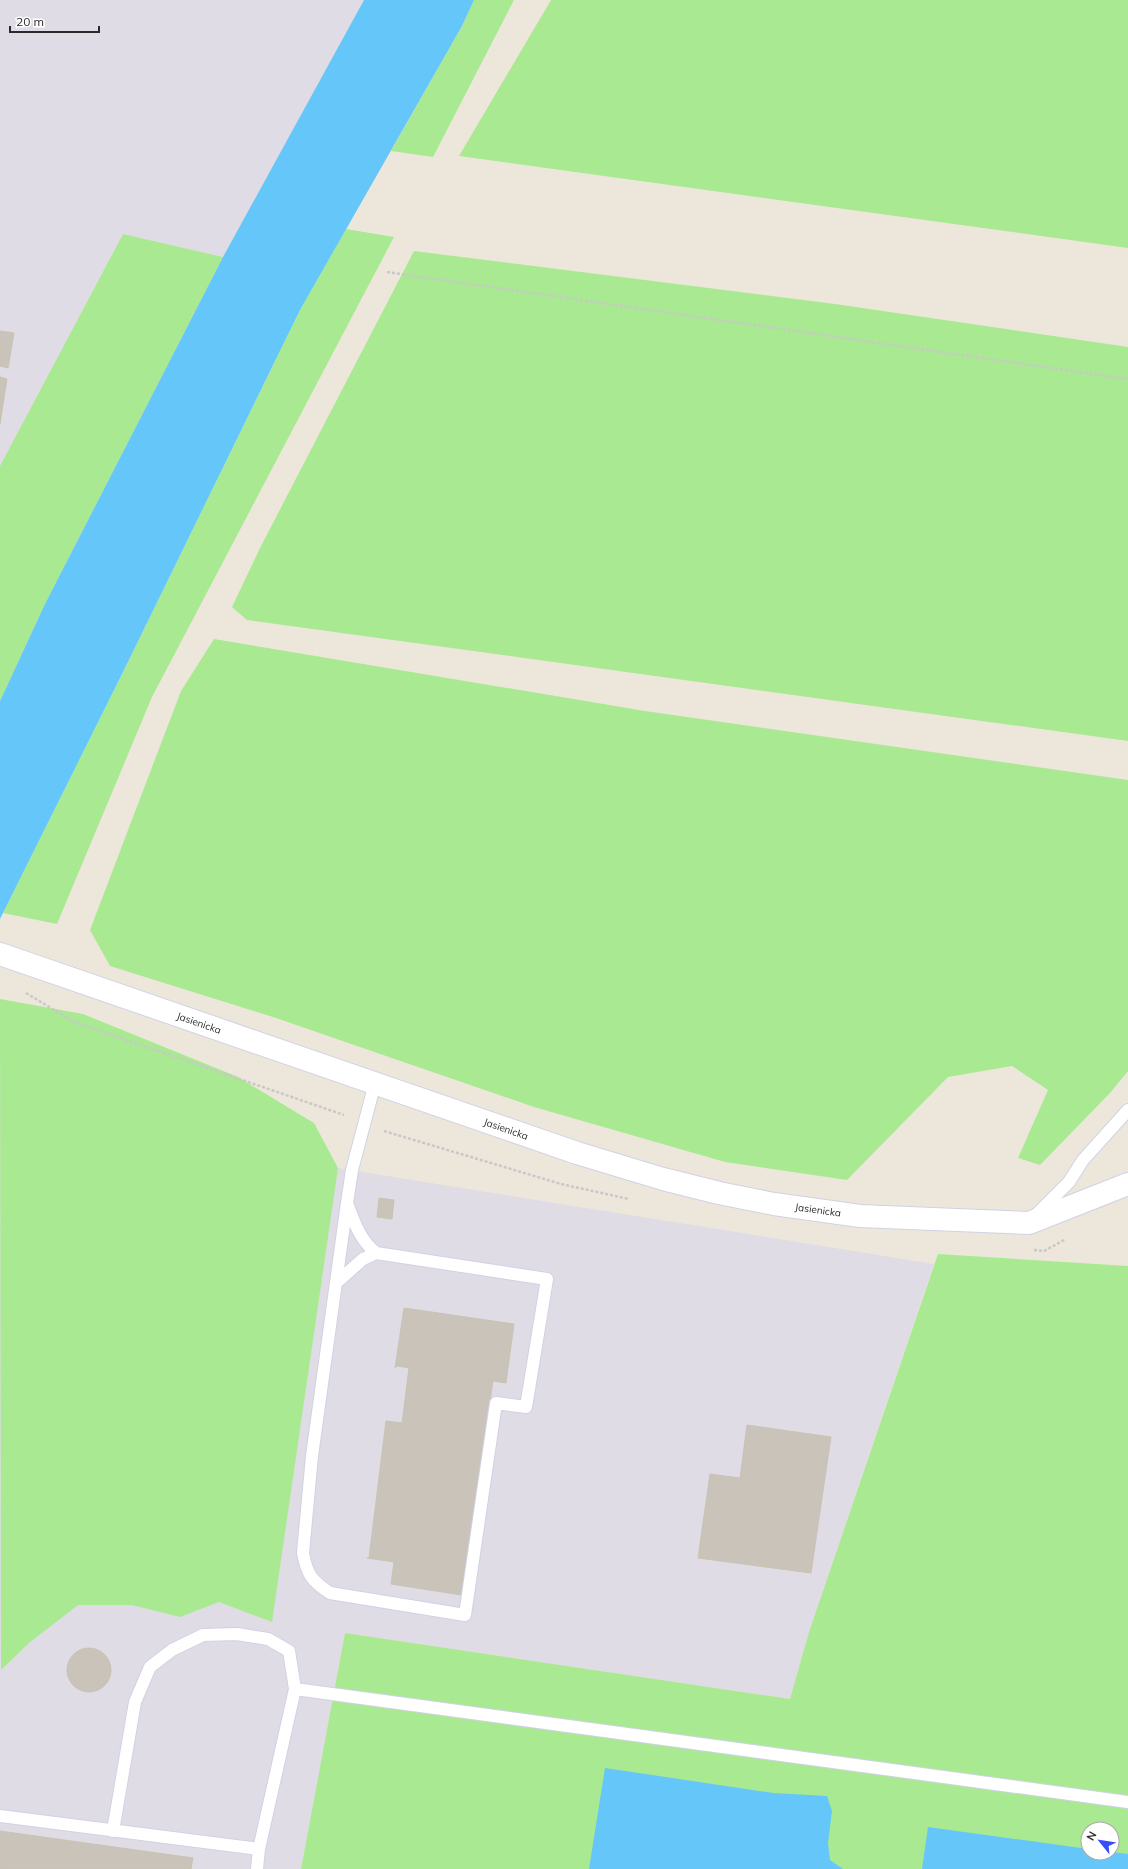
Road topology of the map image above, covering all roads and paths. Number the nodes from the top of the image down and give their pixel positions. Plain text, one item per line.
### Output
1 (386, 272) dead end
2 (1128, 379) edge
3 (0, 954) edge
4 (375, 1084) junction
5 (1128, 1110) edge
6 (1128, 1184) edge
7 (347, 1203) junction
8 (1029, 1223) junction
9 (376, 1253) junction
10 (336, 1283) junction
11 (295, 1689) junction
12 (1128, 1802) edge
13 (0, 1816) edge
14 (113, 1831) junction
15 (259, 1849) junction
16 (256, 1869) edge

1 - 2 path
3 - 4 main road, Jasienicka
4 - 7 lane
4 - 8 main road, Jasienicka
5 - 8 lane
6 - 8 main road
7 - 9 lane
7 - 10 lane
9 - 10 lane
9 - 10 lane
11 - 12 lane
11 - 14 lane
11 - 15 lane
13 - 14 lane
14 - 15 lane
15 - 16 lane

